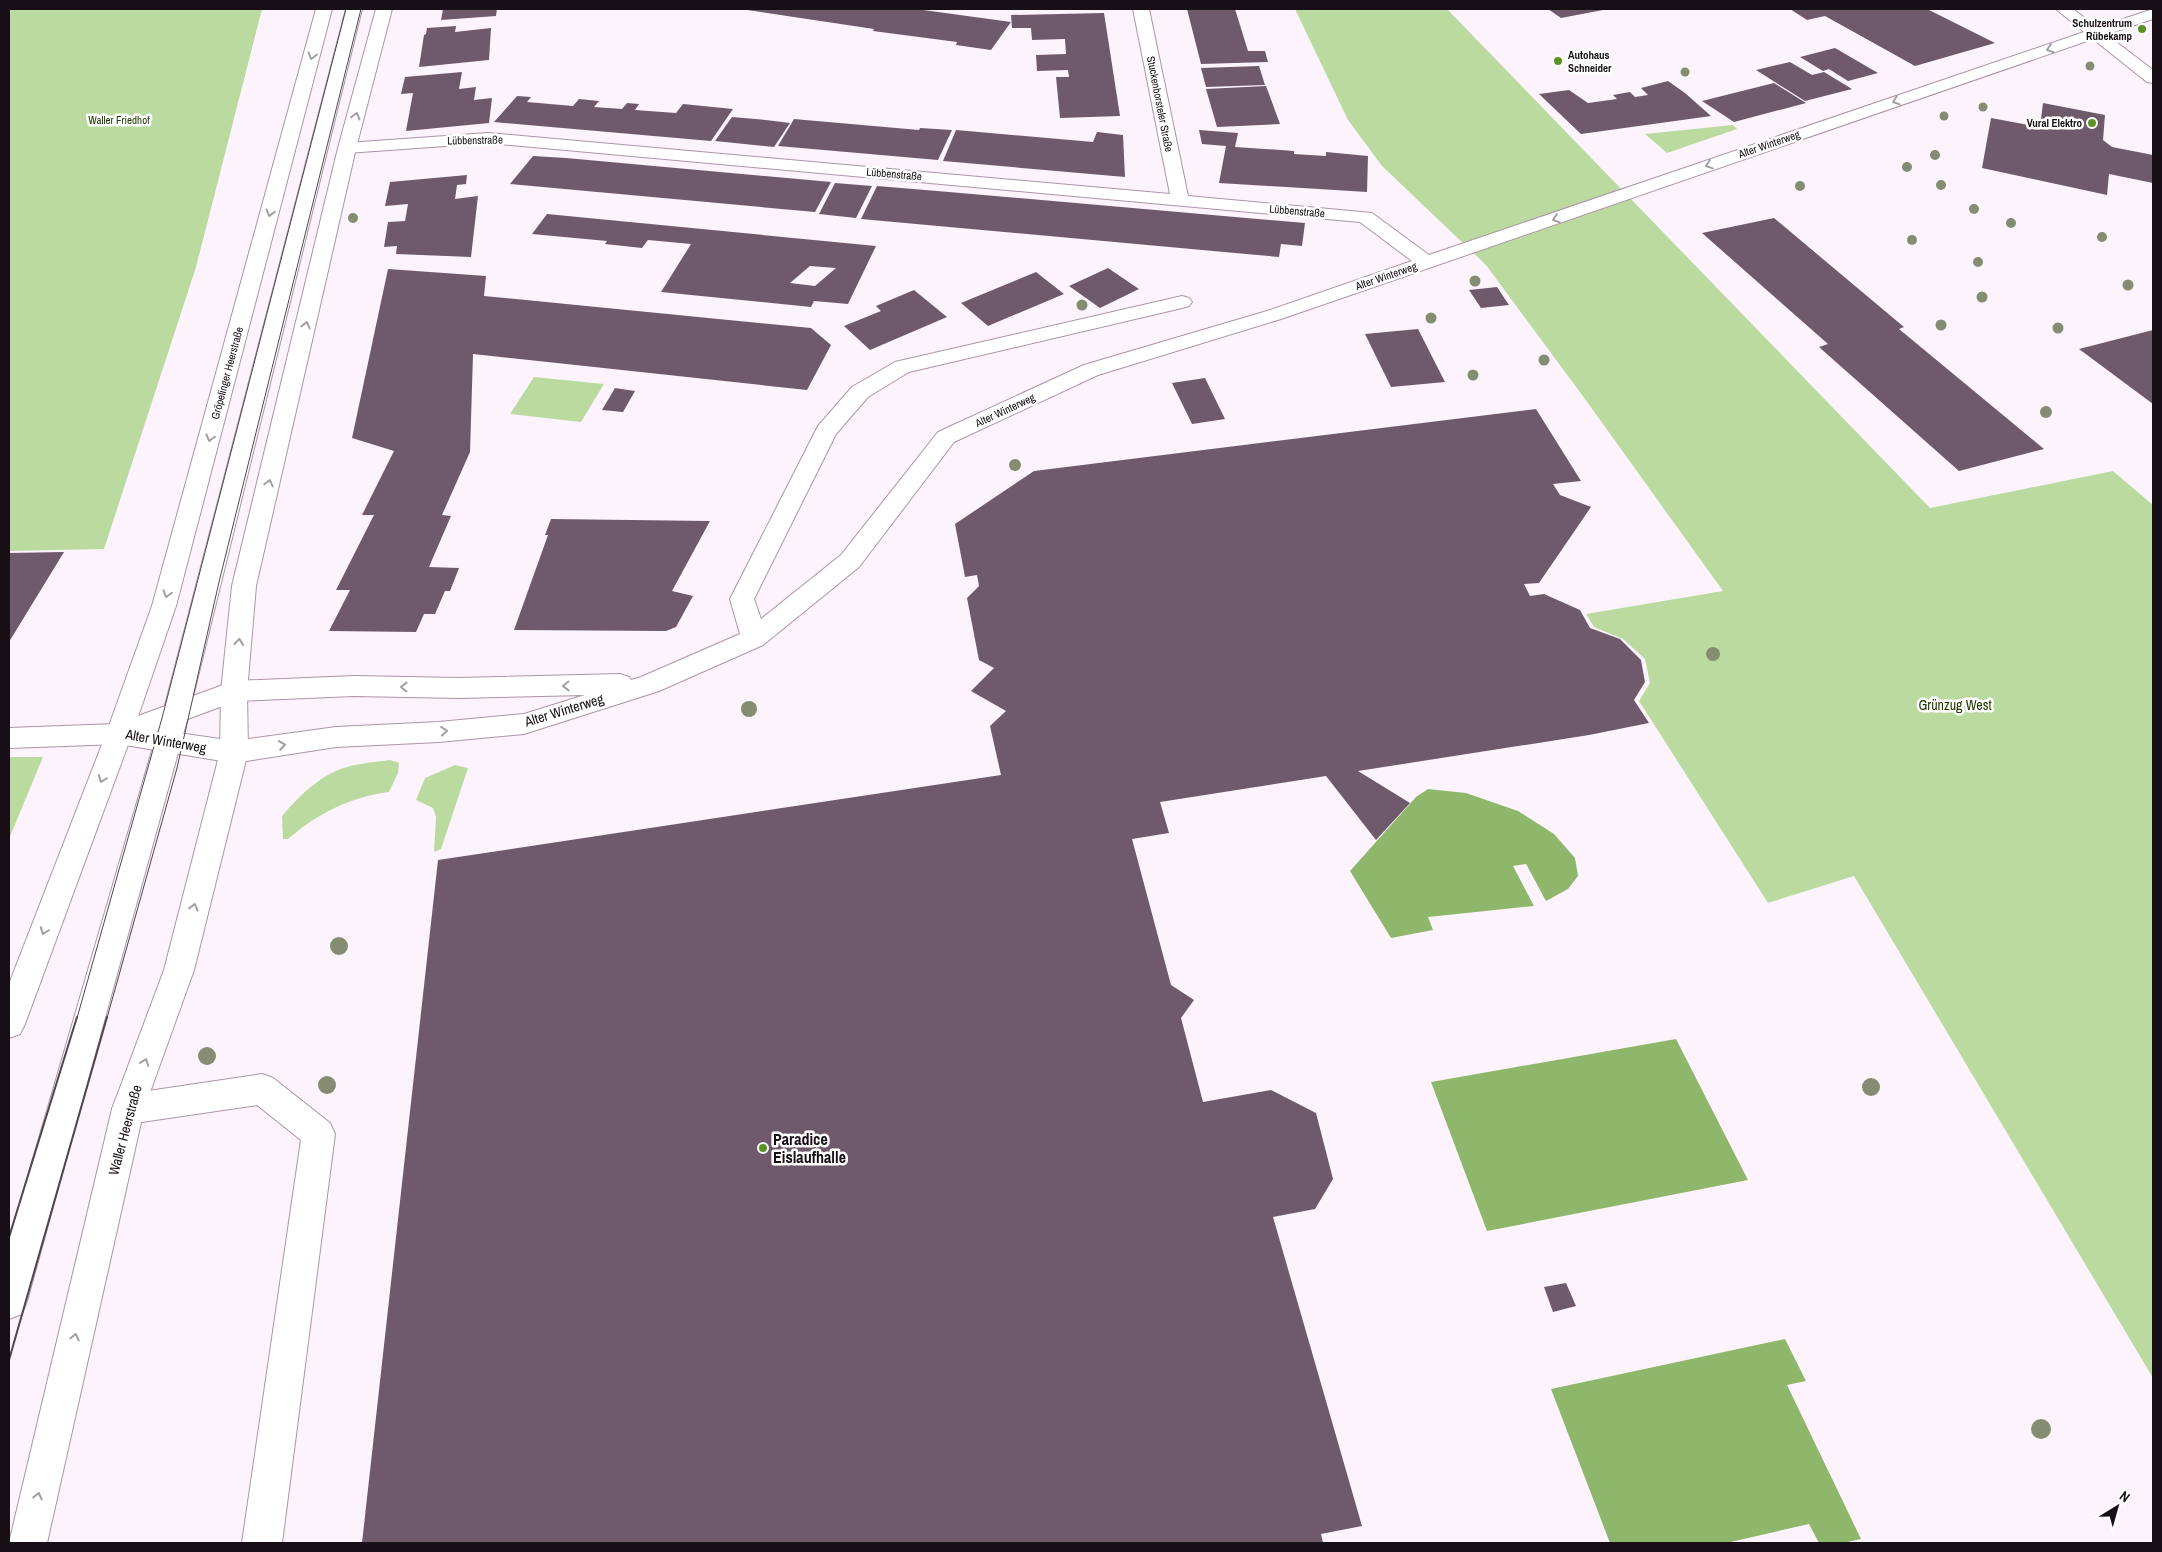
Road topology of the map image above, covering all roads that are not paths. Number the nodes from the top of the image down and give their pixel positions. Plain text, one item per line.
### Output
1 (324, 9) edge
2 (354, 9) edge
3 (384, 9) edge
4 (1141, 9) edge
5 (2064, 9) edge
6 (2153, 14) edge
7 (2096, 33) junction
8 (2153, 78) edge
9 (347, 148) junction
10 (1180, 200) junction
11 (1425, 262) junction
12 (1182, 302) dead end
13 (754, 638) junction
14 (650, 684) junction
15 (234, 691) junction
16 (176, 712) junction
17 (119, 734) junction
18 (9, 738) edge
19 (168, 742) junction
20 (234, 752) junction
21 (9, 1024) edge
22 (128, 1109) junction
23 (9, 1301) edge
24 (27, 1543) edge
25 (262, 1543) edge

1 -> 17 street, Gröpelinger Heerstraße
2 - 16 street
9 -> 3 street
4 - 10 street, Stuckenborsteler Straße
5 - 7 street
6 - 7 street, Alter Winterweg
7 - 8 street
7 -> 11 street, Alter Winterweg
9 - 10 street, Lübbenstraße
15 -> 9 street
10 - 11 street, Lübbenstraße
11 - 13 street, Alter Winterweg
12 - 13 street
13 - 14 street, Alter Winterweg
14 -> 15 street, Alter Winterweg
20 -> 14 street, Alter Winterweg
15 - 16 street, Alter Winterweg
15 - 20 street, Waller Heerstraße
16 - 17 street, Alter Winterweg
16 - 19 street
17 - 18 street
17 - 19 street, Alter Winterweg
17 -> 21 street
19 - 20 street, Alter Winterweg
19 - 23 street
22 -> 20 street, Waller Heerstraße
24 -> 22 street, Waller Heerstraße
22 - 25 street

